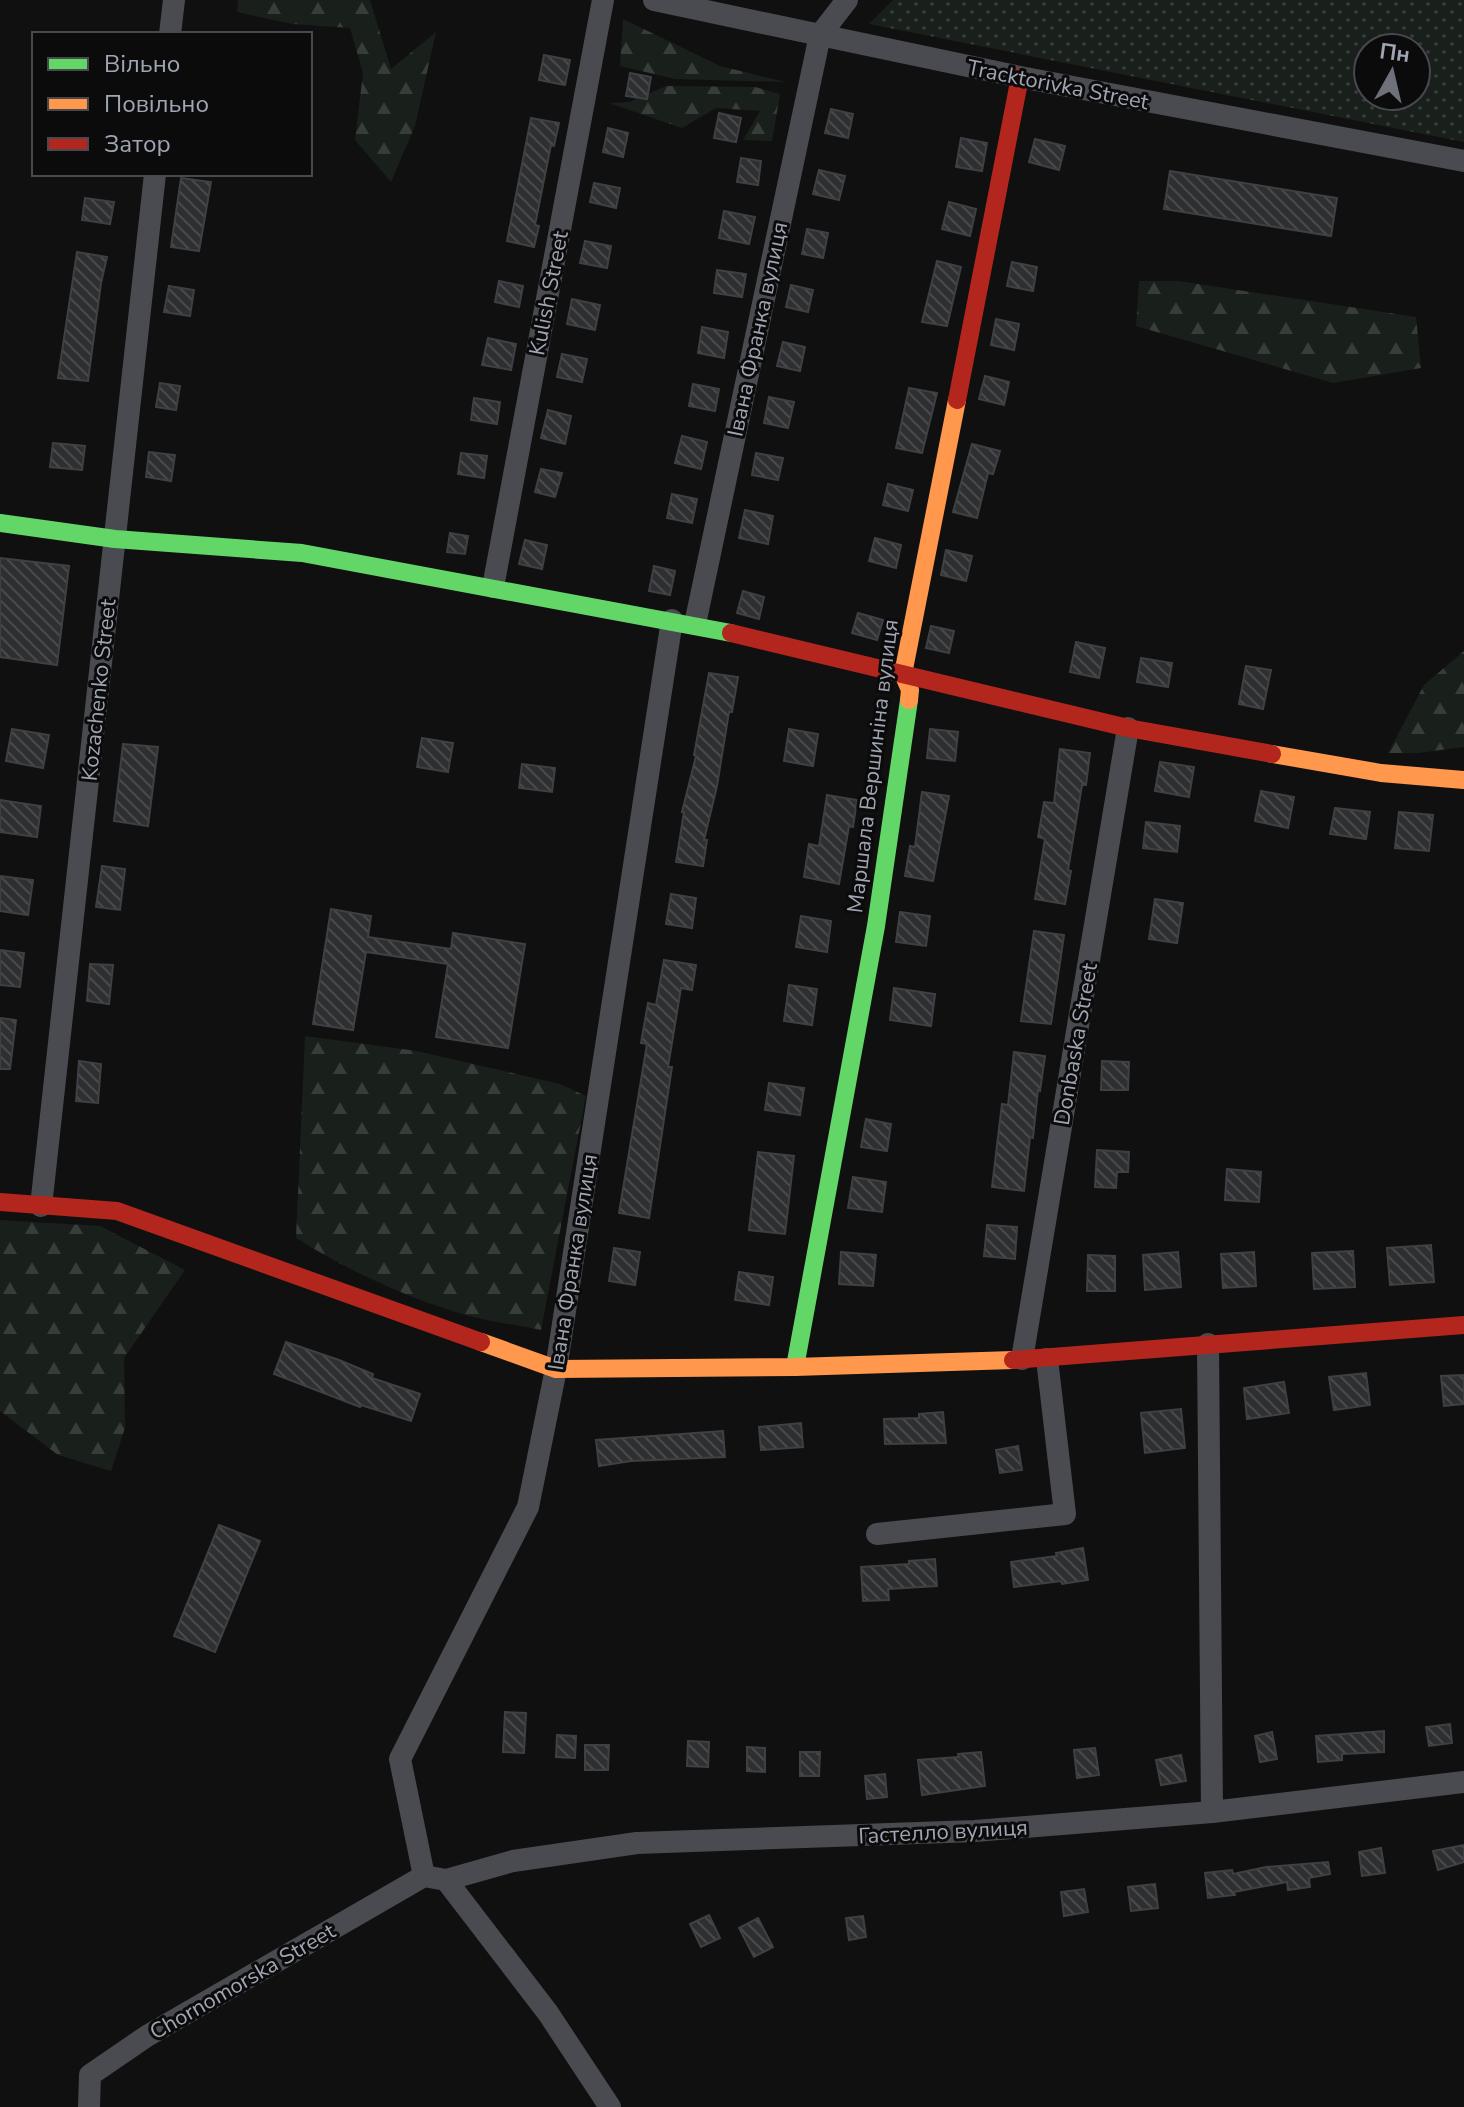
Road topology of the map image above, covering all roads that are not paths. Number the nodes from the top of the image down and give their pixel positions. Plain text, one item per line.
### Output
1 (174, 0) edge
2 (603, 0) edge
3 (654, 0) edge
4 (847, 0) edge
5 (170, 32) edge
6 (820, 35) junction
7 (1020, 77) junction
8 (1464, 161) edge
9 (155, 176) edge
10 (0, 523) edge
11 (115, 539) junction
12 (493, 587) junction
13 (672, 620) junction
14 (695, 624) junction
15 (903, 674) junction
16 (1128, 728) junction
17 (1464, 780) edge
18 (0, 1202) edge
19 (41, 1206) junction
20 (1464, 1325) edge
21 (1208, 1344) junction
22 (1022, 1359) junction
23 (1047, 1359) junction
24 (795, 1367) junction
25 (556, 1369) junction
26 (877, 1534) dead end
27 (1464, 1782) edge
28 (1212, 1812) junction
29 (435, 1878) junction
30 (89, 2107) edge
31 (610, 2107) edge

1 - 5 street
2 - 12 street, Kulish Street
3 - 6 street, Tracktorivka Street
4 - 6 street
6 - 7 street, Tracktorivka Street
6 - 14 street, Івана Франка вулиця
7 - 8 street, Tracktorivka Street
7 - 15 street, Маршала Вершиніна вулиця
9 - 11 street, Kozachenko Street
10 - 11 street
11 - 12 street
11 - 19 street, Kozachenko Street
12 - 13 street
13 - 14 street
13 - 25 street, Івана Франка вулиця
14 - 15 street
15 - 16 street
15 - 24 street, Маршала Вершиніна вулиця
16 - 17 street
16 - 22 street, Donbaska Street
18 - 19 street
19 - 25 street
20 - 21 street
21 - 23 street
21 - 28 street
22 - 23 street
22 - 24 street
23 - 26 street
24 - 25 street
25 - 29 street, Івана Франка вулиця
27 - 28 street, Гастелло вулиця
28 - 29 street, Гастелло вулиця
29 - 30 street, Chornomorska Street
29 - 31 street

